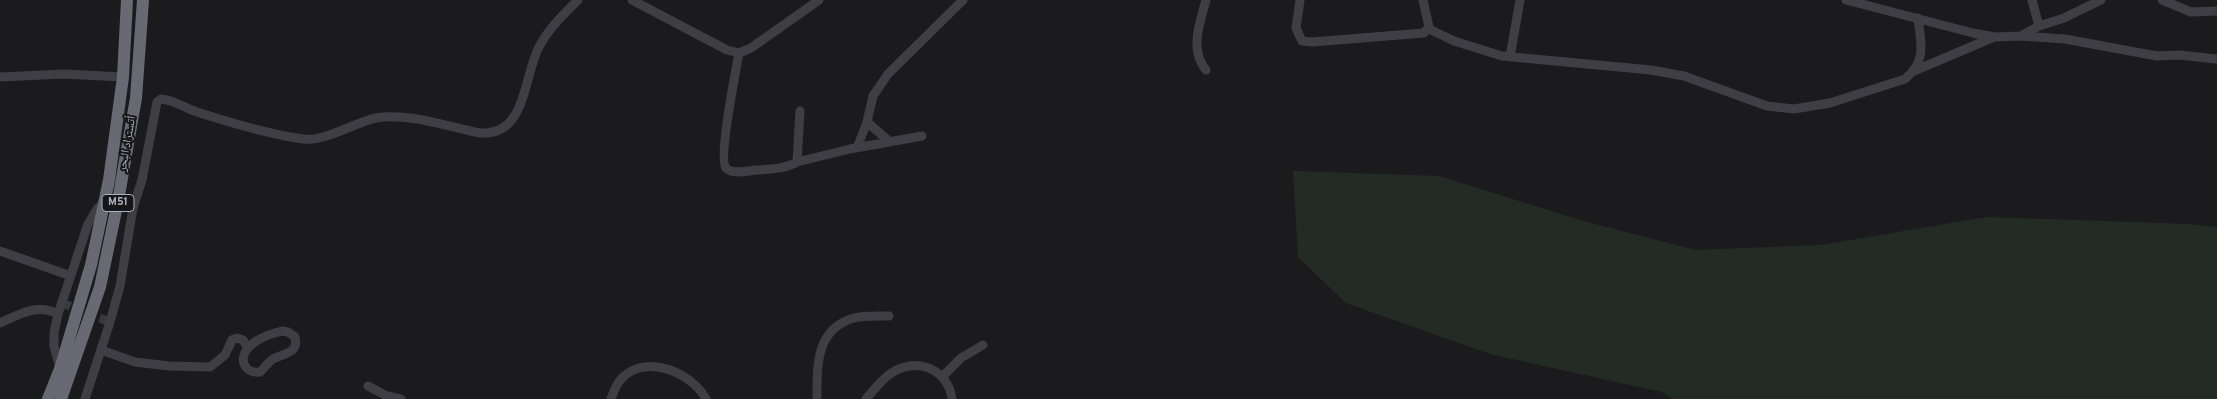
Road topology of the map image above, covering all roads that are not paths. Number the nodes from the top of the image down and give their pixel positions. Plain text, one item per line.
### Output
1 (127, 0) edge
2 (143, 0) edge
3 (578, 0) edge
4 (632, 0) edge
5 (819, 0) edge
6 (963, 0) edge
7 (1206, 0) edge
8 (1300, 0) edge
9 (1423, 0) edge
10 (1520, 0) edge
11 (1846, 0) edge
12 (2032, 0) edge
13 (2101, 0) edge
14 (2162, 0) edge
15 (2217, 11) edge
16 (1918, 18) junction
17 (2039, 26) junction
18 (1429, 29) junction
19 (2021, 36) junction
20 (1995, 37) junction
21 (739, 53) junction
22 (1510, 57) junction
23 (2216, 59) edge
24 (1206, 70) dead end
25 (1914, 71) junction
26 (0, 77) edge
27 (123, 77) junction
28 (800, 111) dead end
29 (867, 122) junction
30 (922, 136) dead end
31 (890, 142) junction
32 (857, 148) junction
33 (797, 162) junction
34 (120, 187) junction
35 (104, 203) junction
36 (133, 208) junction
37 (0, 251) edge
38 (71, 276) junction
39 (58, 314) junction
40 (889, 316) dead end
41 (0, 323) edge
42 (983, 345) dead end
43 (248, 348) junction
44 (101, 350) junction
45 (60, 369) junction
46 (942, 377) junction
47 (368, 386) dead end
48 (64, 397) edge
49 (48, 399) edge
50 (85, 399) edge
51 (402, 399) edge
52 (612, 399) edge
53 (706, 399) edge
54 (817, 399) edge
55 (866, 399) edge
56 (952, 399) edge

1 - 27 highway, أتستراد البحر / M51
2 - 34 highway, أتستراد البحر / M51
3 - 36 street
4 - 21 street
5 - 21 street
6 - 29 street
7 - 24 street
8 - 18 street
9 - 18 street
10 - 22 street
11 - 16 street
12 - 17 street
13 - 17 street
14 - 15 street
16 - 20 street
16 - 25 street
17 - 19 street
18 - 22 street
19 - 20 street
19 - 23 street
20 - 25 street
21 - 33 street
22 - 25 street
26 - 27 street
27 - 35 highway, أتستراد البحر / M51
28 - 33 street
29 - 31 street
29 - 32 street
30 - 31 street
31 - 32 street
32 - 33 street
34 - 36 street
34 - 48 highway, أتستراد البحر / M51
35 - 38 street
35 - 45 highway, أتستراد البحر / M51
36 - 44 street
37 - 38 street
38 - 39 street
39 - 41 street
39 - 45 street
40 - 54 street
42 - 46 street
43 - 43 street
43 - 44 street
44 - 50 street
45 - 49 highway, أتستراد البحر / M51
46 - 55 street
46 - 56 street
47 - 51 street
52 - 53 street

